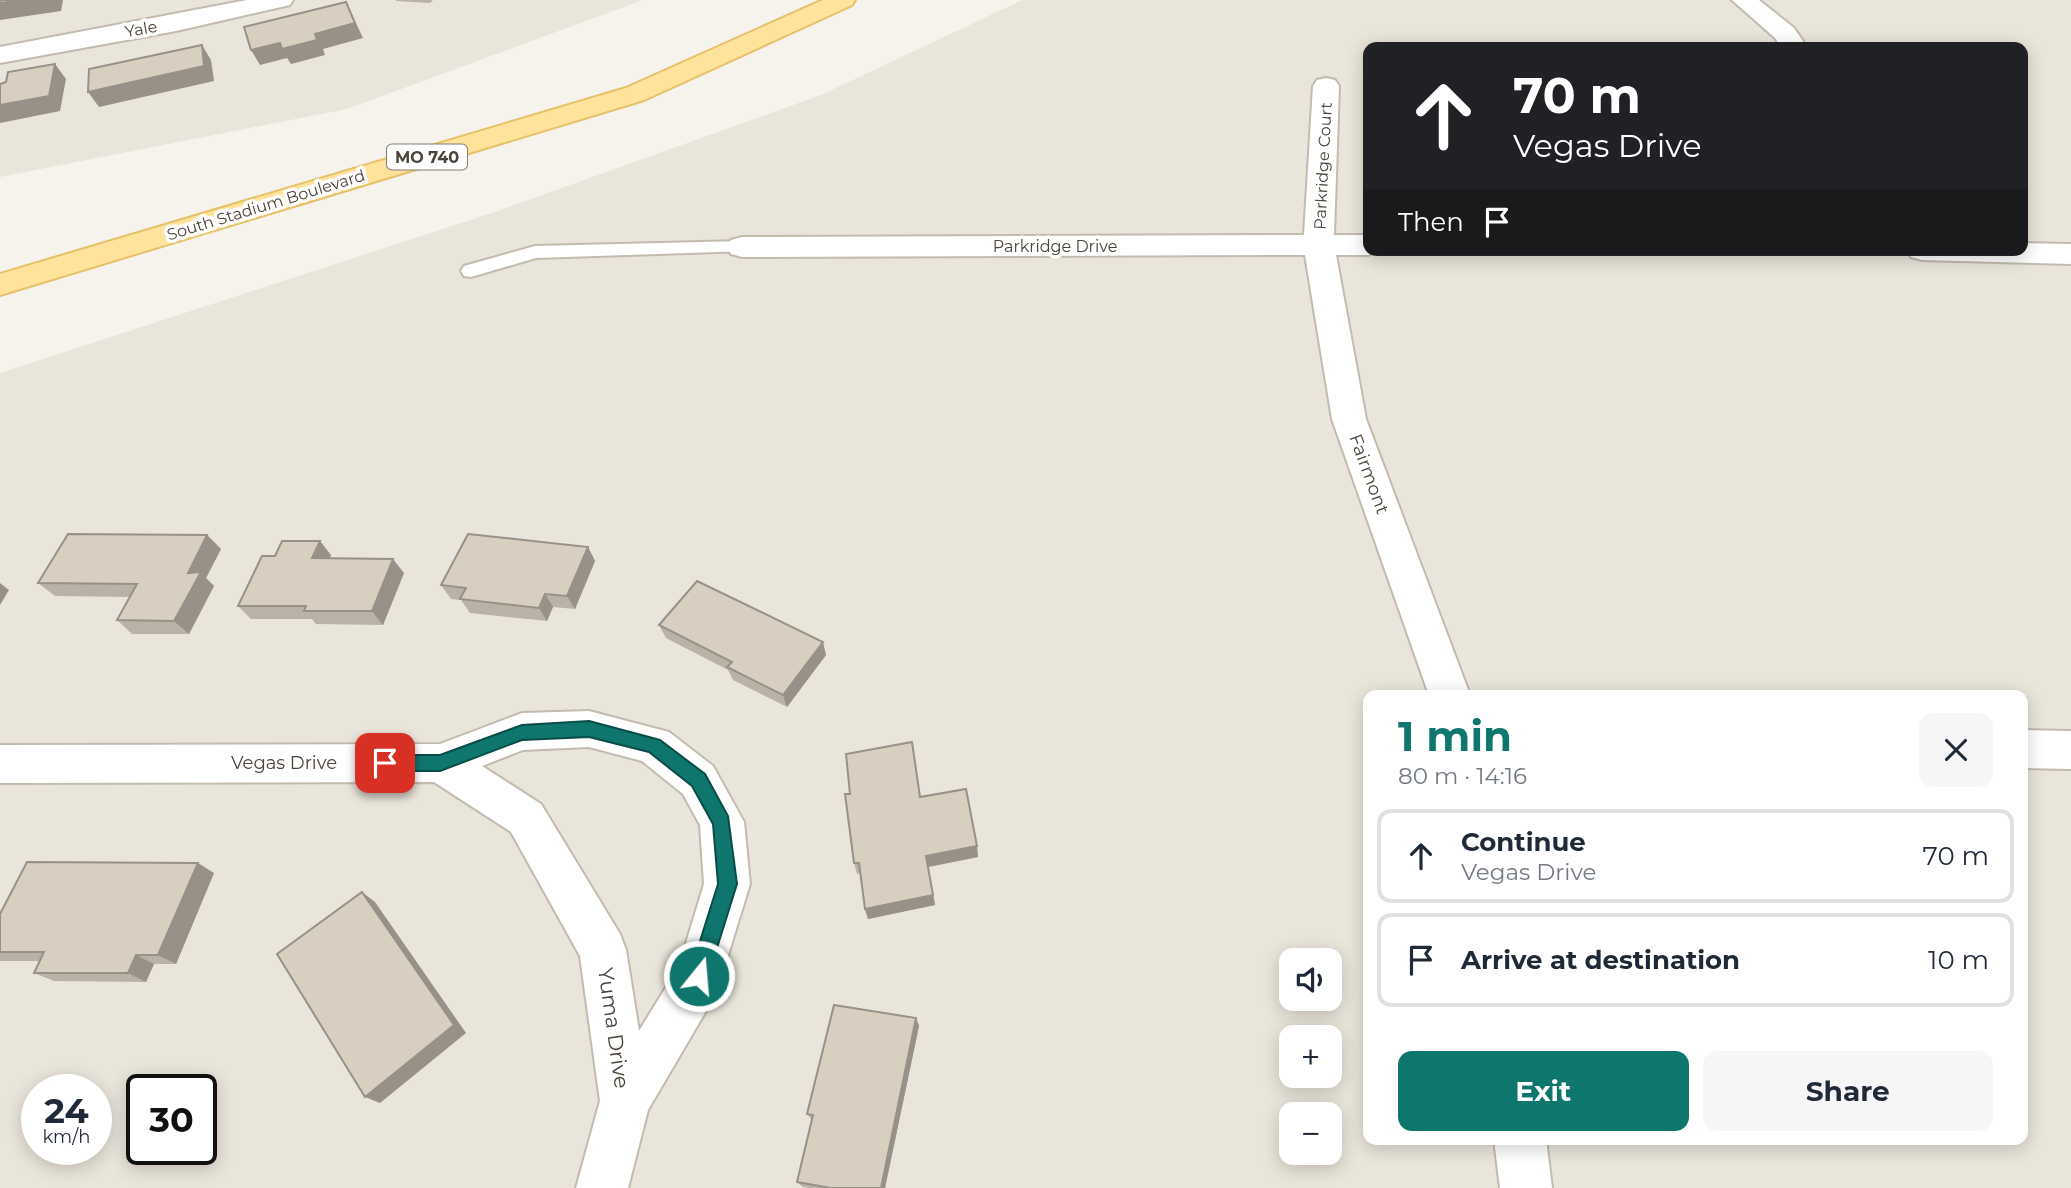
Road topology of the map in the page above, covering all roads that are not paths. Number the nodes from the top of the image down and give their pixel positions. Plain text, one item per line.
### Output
1 (281, 0) edge
2 (843, 0) edge
3 (1744, 0) edge
4 (1791, 42) edge
5 (0, 55) edge
6 (1326, 86) dead end
7 (1319, 245) junction
8 (1363, 245) edge
9 (742, 247) joint
10 (2028, 253) edge
11 (2071, 254) edge
12 (471, 271) dead end
13 (0, 285) edge
14 (1448, 690) edge
15 (2028, 750) edge
16 (2071, 750) edge
17 (440, 763) junction
18 (0, 764) edge
19 (625, 1101) junction
20 (1521, 1145) edge
21 (601, 1188) edge
22 (1526, 1188) edge

1 - 5 street, Yale
2 - 13 main road, South Stadium Boulevard / MO 740
3 - 4 street
6 - 7 street, Parkridge Court
7 - 8 street, Parkridge Drive
7 - 9 street, Parkridge Drive
7 - 14 street, Fairmont
9 - 12 lane
10 - 11 street
15 - 16 street
17 - 18 street, Vegas Drive
17 - 19 street, Yuma Drive
17 - 19 street
19 - 21 street, Yuma Drive
20 - 22 street

